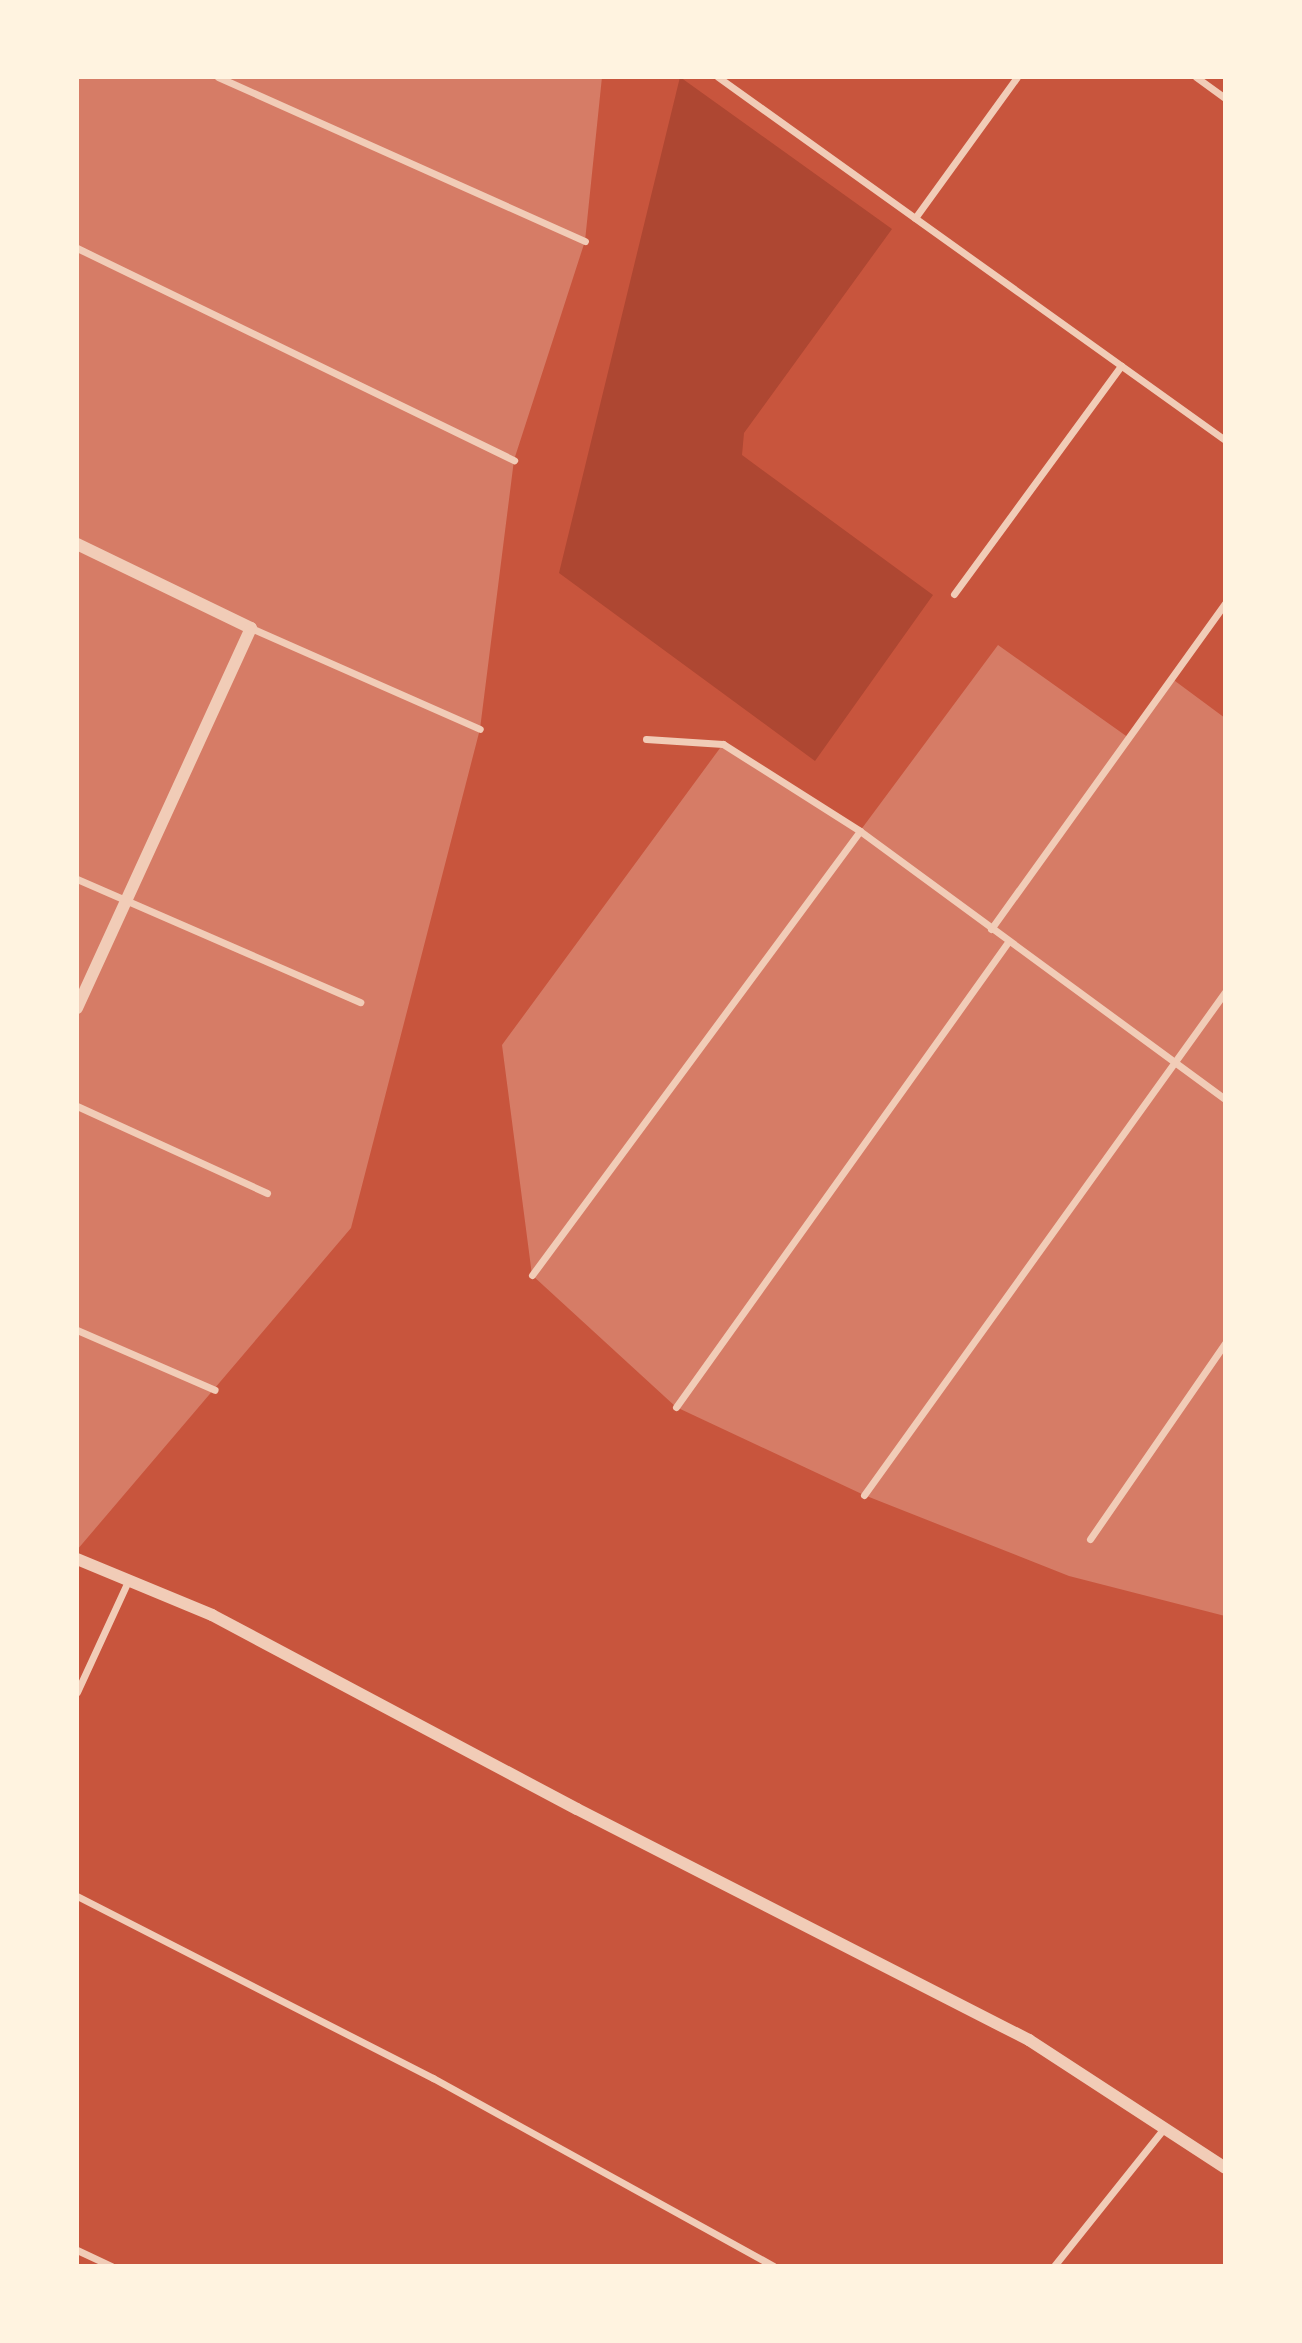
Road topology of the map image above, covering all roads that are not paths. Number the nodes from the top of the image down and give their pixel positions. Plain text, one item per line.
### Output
1 (218, 77) edge
2 (718, 77) edge
3 (1017, 77) edge
4 (1196, 77) edge
5 (1225, 98) edge
6 (915, 218) junction
7 (585, 241) dead end
8 (77, 248) edge
9 (1121, 366) junction
10 (1225, 440) edge
11 (514, 460) dead end
12 (77, 544) edge
13 (954, 594) dead end
14 (1225, 603) edge
15 (251, 628) junction
16 (480, 729) dead end
17 (646, 739) dead end
18 (860, 831) junction
19 (77, 879) edge
20 (123, 901) junction
21 (991, 929) junction
22 (1008, 942) junction
23 (1225, 992) edge
24 (360, 1002) dead end
25 (77, 1008) edge
26 (1175, 1062) junction
27 (1225, 1099) edge
28 (77, 1106) edge
29 (267, 1193) dead end
30 (532, 1275) dead end
31 (77, 1330) edge
32 (1225, 1343) edge
33 (215, 1390) dead end
34 (676, 1407) dead end
35 (864, 1495) dead end
36 (1090, 1539) dead end
37 (77, 1559) edge
38 (130, 1578) junction
39 (77, 1692) edge
40 (77, 1896) edge
41 (1164, 2128) junction
42 (1225, 2168) edge
43 (77, 2250) edge
44 (112, 2266) edge
45 (774, 2266) edge
46 (1054, 2266) edge

1 - 7 street
2 - 6 street
3 - 6 street
4 - 5 street
6 - 9 street
8 - 11 street
9 - 10 street
9 - 13 street
12 - 15 street
14 - 21 street
15 - 16 street
15 - 20 street
17 - 18 street
18 - 21 street
18 - 30 street
19 - 20 street
20 - 24 street
20 - 25 street
21 - 22 street
22 - 26 street
22 - 34 street
23 - 26 street
26 - 27 street
26 - 35 street
28 - 29 street
31 - 33 street
32 - 36 street
37 - 38 street
38 - 39 street
38 - 41 street
40 - 45 street
41 - 42 street
41 - 46 street
43 - 44 street

